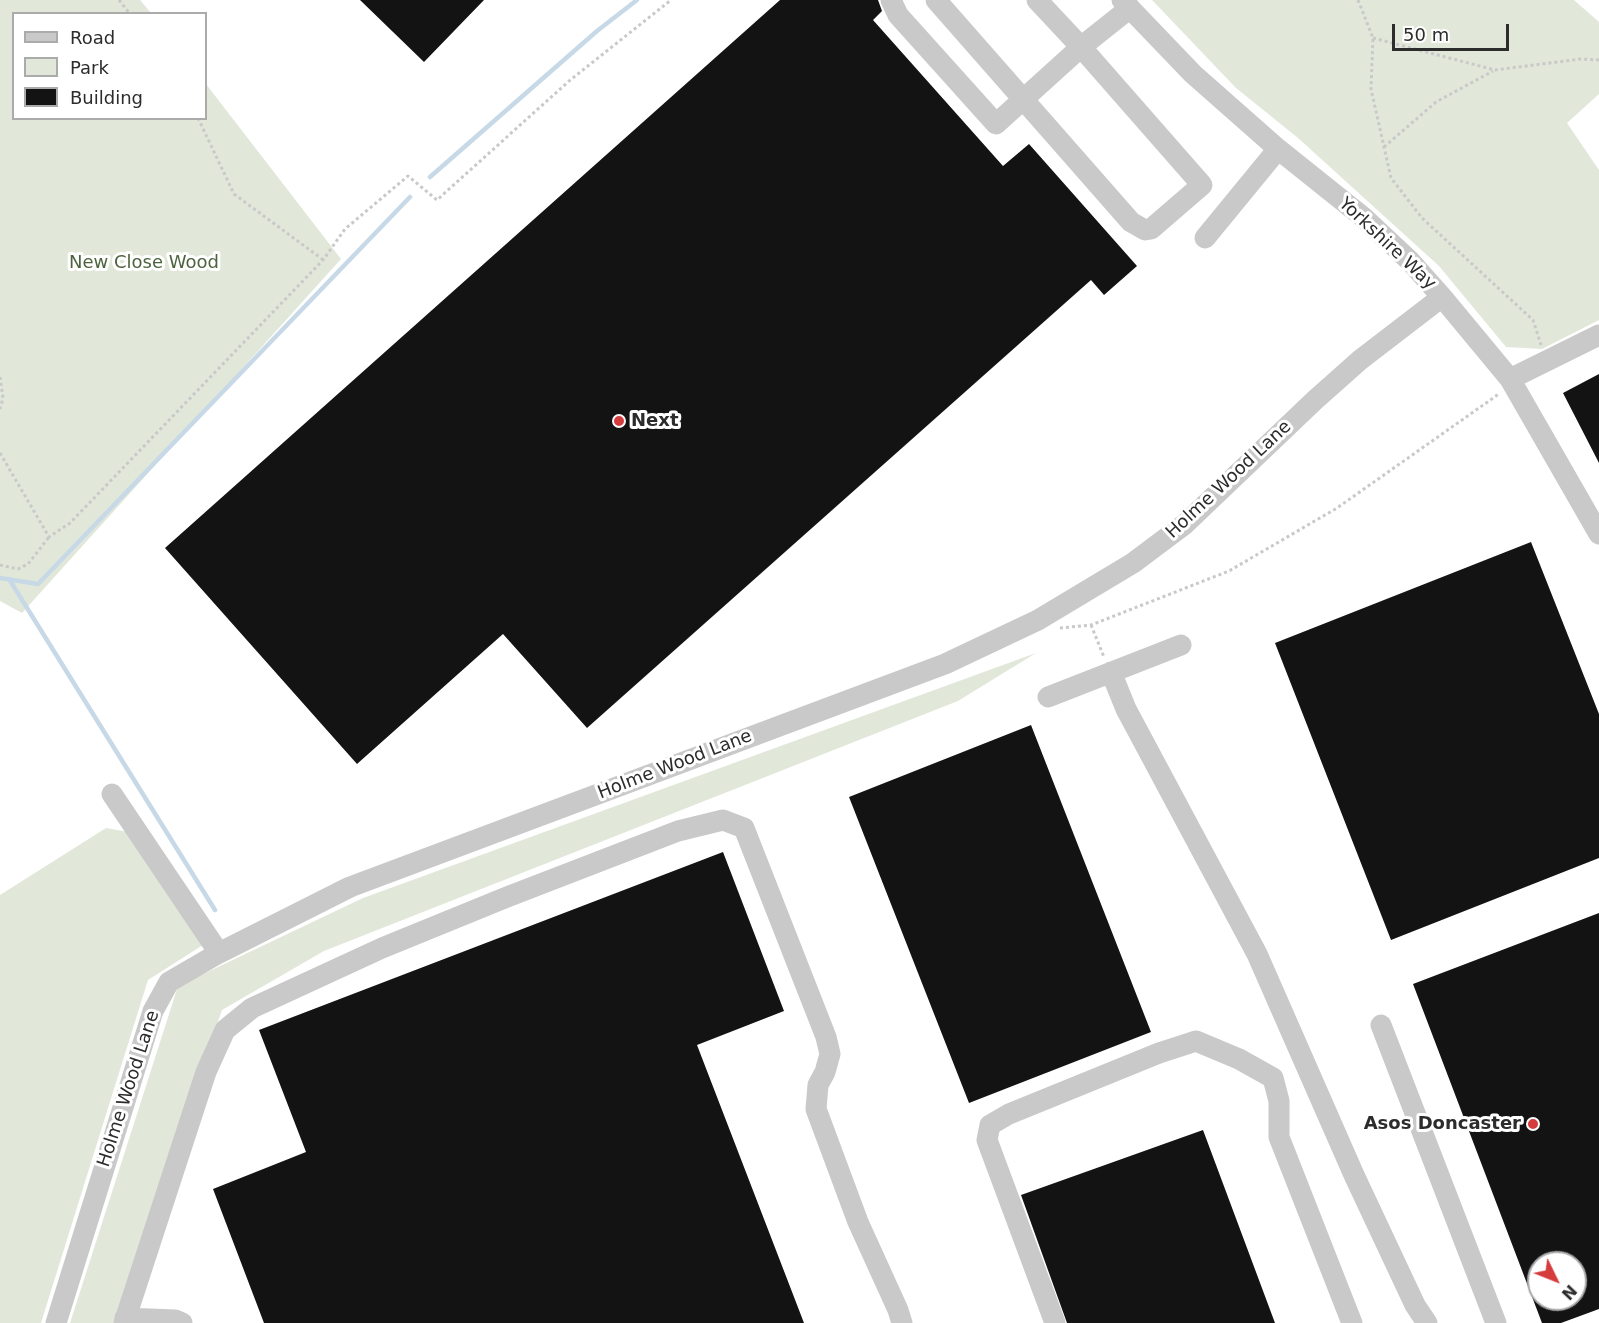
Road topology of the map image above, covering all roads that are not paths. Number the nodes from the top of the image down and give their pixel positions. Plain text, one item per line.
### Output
1 (891, 0) edge
2 (936, 0) edge
3 (1037, 0) edge
4 (1126, 4) edge
5 (1081, 47) junction
6 (1024, 99) junction
7 (1278, 149) junction
8 (1205, 238) dead end
9 (1442, 297) junction
10 (1599, 335) edge
11 (1510, 379) junction
12 (1599, 534) edge
13 (1181, 645) dead end
14 (1111, 672) junction
15 (1048, 697) dead end
16 (112, 794) dead end
17 (219, 953) junction
18 (1381, 1025) dead end
19 (125, 1321) edge
20 (56, 1323) edge
21 (182, 1323) edge
22 (902, 1323) edge
23 (1055, 1323) edge
24 (1352, 1323) edge
25 (1427, 1323) edge
26 (1496, 1323) edge

1 - 6 street
2 - 6 street
3 - 5 street
4 - 5 street
4 - 7 street, Yorkshire Way
5 - 6 street
5 - 6 street
7 - 8 street
7 - 9 street, Yorkshire Way
9 - 11 street, Yorkshire Way
9 - 17 street, Holme Wood Lane
10 - 11 street
11 - 12 street, Yorkshire Way
13 - 14 street
14 - 15 street
14 - 25 street
16 - 17 street
17 - 20 street, Holme Wood Lane
18 - 26 street
19 - 21 street
19 - 22 street
23 - 24 street

